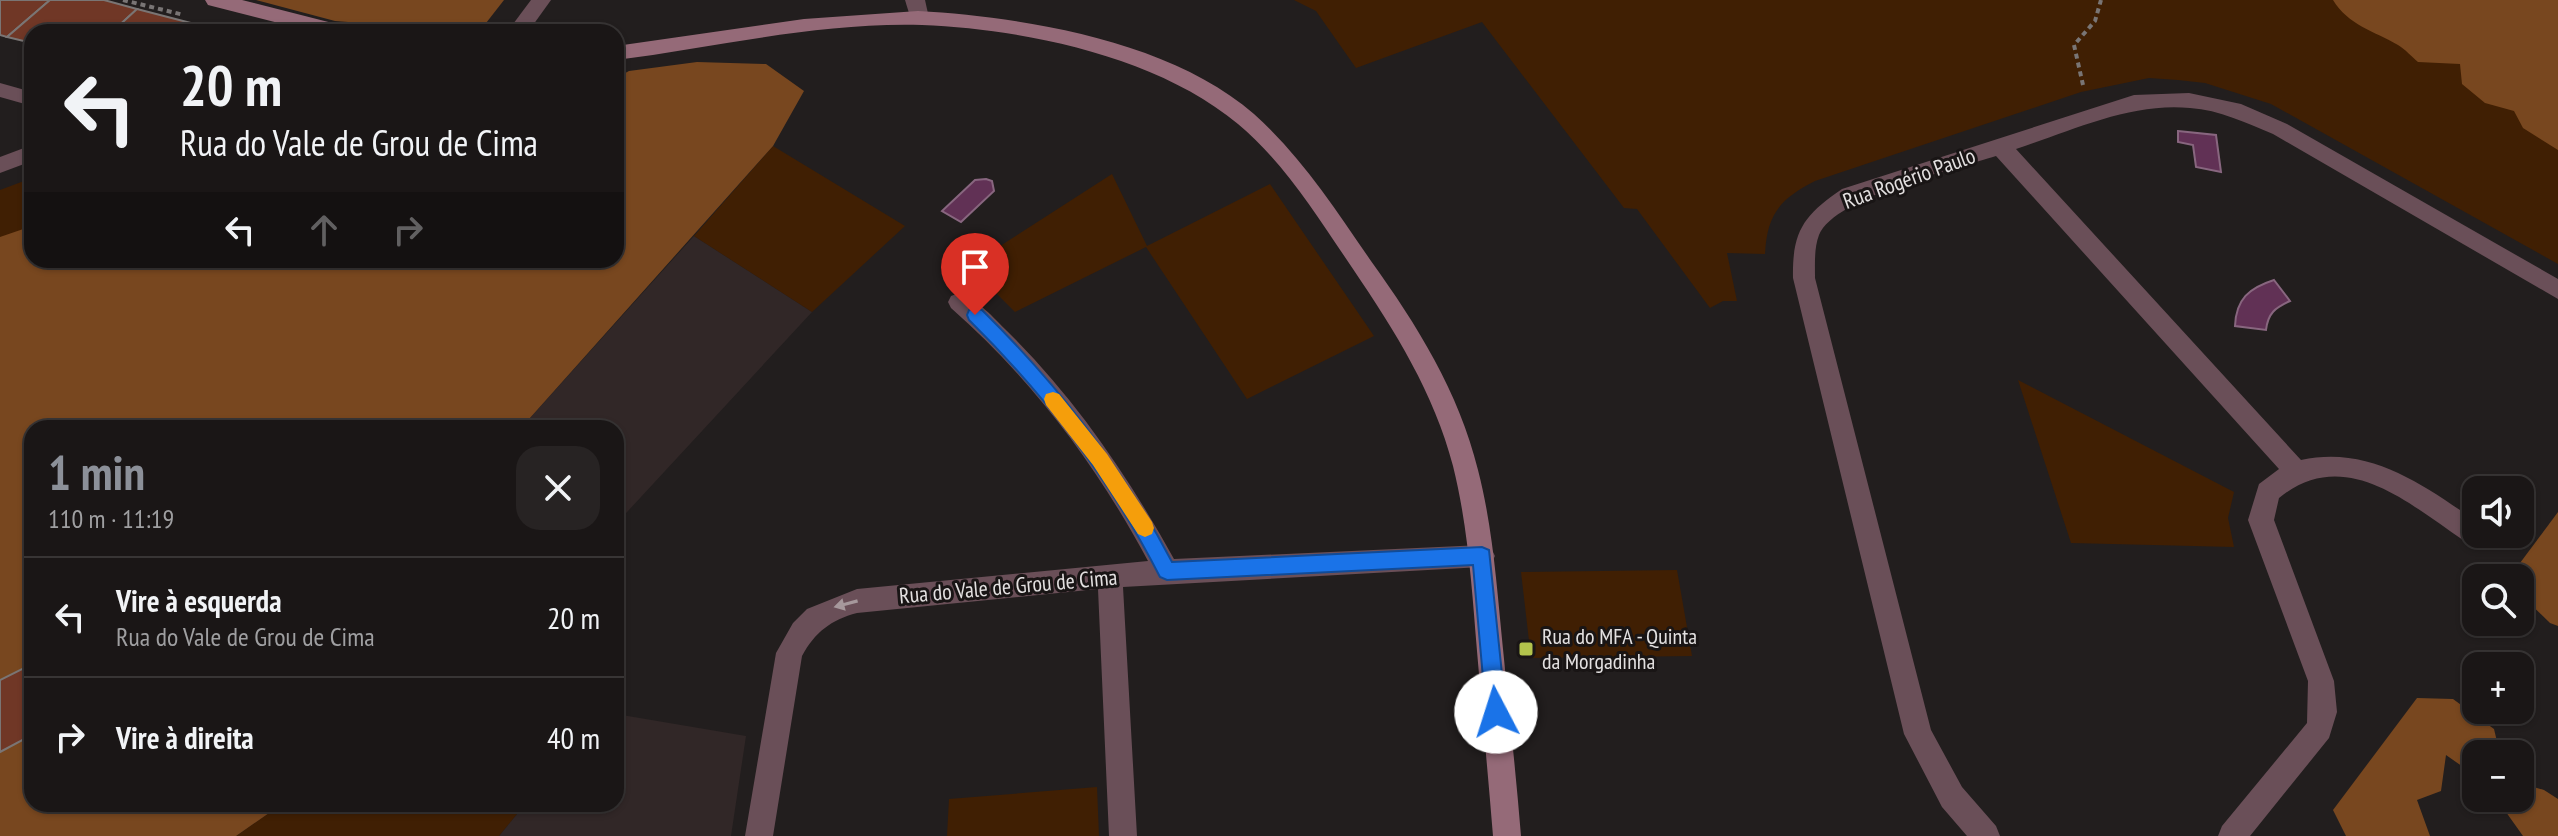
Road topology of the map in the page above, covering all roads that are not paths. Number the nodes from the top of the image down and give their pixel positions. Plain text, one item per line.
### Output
1 (215, 0) edge
2 (541, 0) edge
3 (917, 9) edge
4 (310, 24) edge
5 (523, 24) edge
6 (624, 52) edge
7 (0, 90) edge
8 (24, 97) edge
9 (2000, 146) junction
10 (24, 156) edge
11 (0, 165) edge
12 (2558, 290) edge
13 (959, 302) dead end
14 (2296, 471) junction
15 (2462, 525) edge
16 (1482, 556) junction
17 (1167, 571) junction
18 (1110, 576) junction
19 (759, 836) edge
20 (1123, 836) edge
21 (1507, 836) edge
22 (1986, 836) edge
23 (2232, 836) edge

1 - 4 main road
2 - 5 street
3 - 6 main road
3 - 16 main road
7 - 8 street
9 - 12 street, Rua Rogério Paulo
9 - 14 street
9 - 22 street, Rua Rogério Paulo
10 - 11 street
13 - 17 street
14 - 15 street
14 - 23 street
16 - 17 street, Rua do Vale de Grou de Cima
16 - 21 main road
17 - 18 street, Rua do Vale de Grou de Cima
18 -> 19 street, Rua do Vale de Grou de Cima
18 - 20 street

